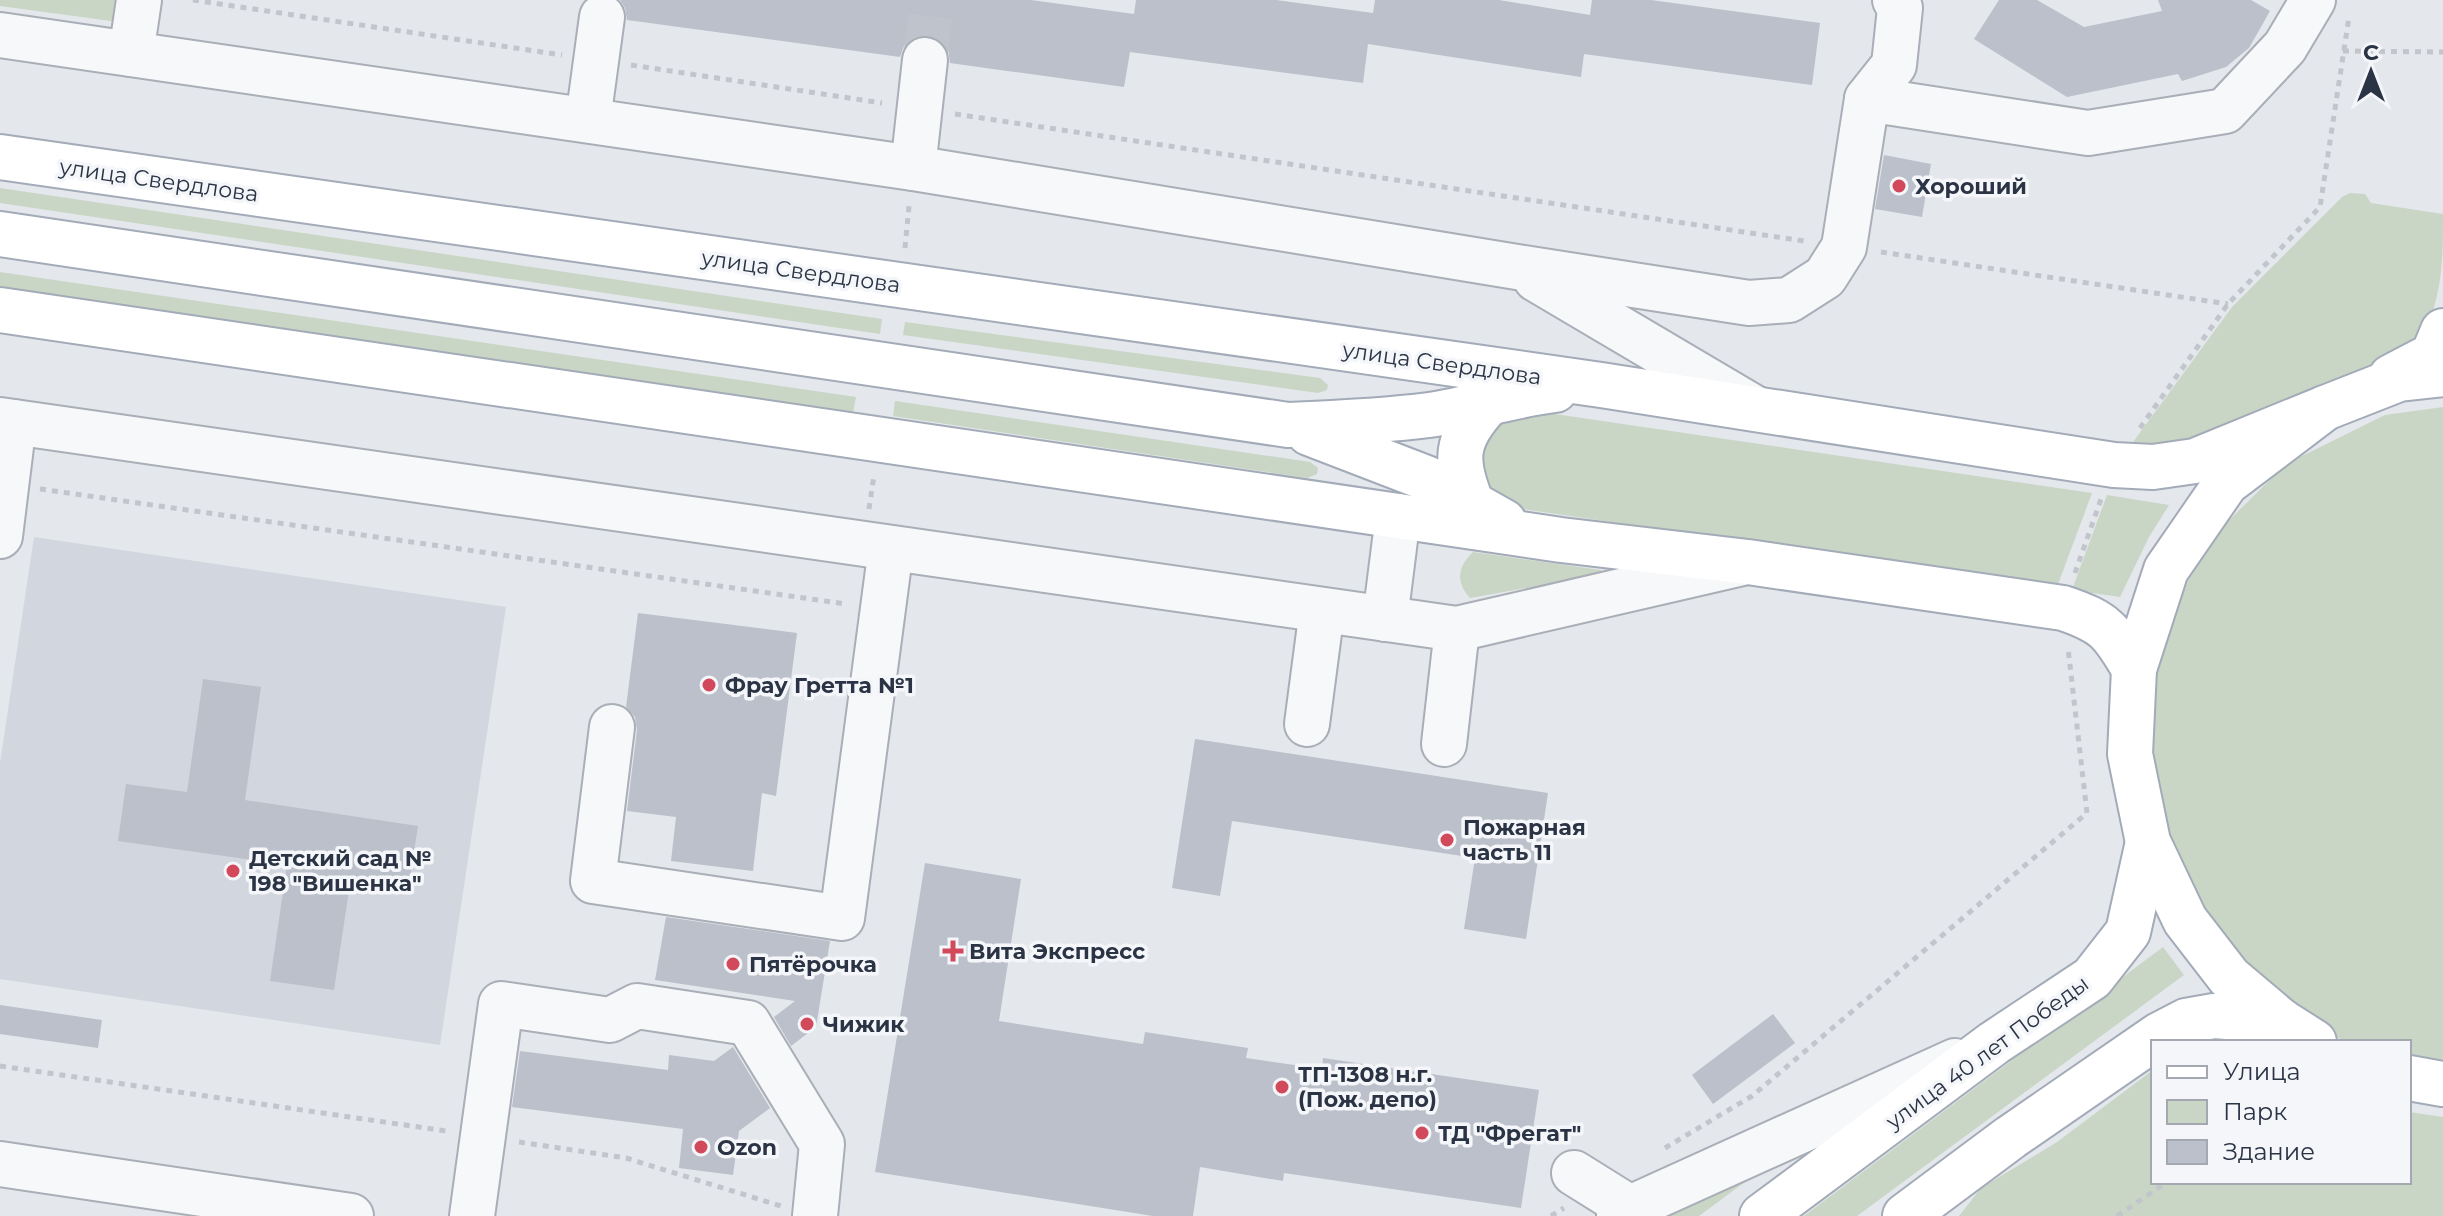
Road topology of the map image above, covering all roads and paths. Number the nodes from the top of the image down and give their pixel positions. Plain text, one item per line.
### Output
1 (139, 0) edge
2 (193, 0) edge
3 (1895, 0) edge
4 (2331, 6) edge
5 (602, 17) dead end
6 (0, 35) edge
7 (2343, 51) junction
8 (2443, 52) edge
9 (131, 54) junction
10 (596, 60) junction
11 (925, 60) tunnel mouth
12 (1867, 99) junction
13 (920, 108) junction
14 (588, 120) junction
15 (0, 157) edge
16 (913, 168) junction
17 (0, 234) edge
18 (1844, 247) junction
19 (905, 251) dead end
20 (1517, 267) junction
21 (2228, 304) junction
22 (0, 310) edge
23 (2443, 331) edge
24 (2443, 374) edge
25 (1601, 385) junction
26 (2366, 390) junction
27 (1487, 405) junction
28 (2325, 408) junction
29 (1758, 410) junction
30 (7, 421) edge
31 (1288, 425) junction
32 (2114, 465) junction
33 (874, 472) dead end
34 (7, 484) junction
35 (1472, 504) junction
36 (1398, 516) junction
37 (0, 536) edge
38 (1561, 540) junction
39 (877, 546) junction
40 (1748, 562) junction
41 (2063, 608) junction
42 (883, 609) junction
43 (1322, 610) junction
44 (1385, 619) junction
45 (1457, 629) junction
46 (2134, 669) junction
47 (1307, 724) dead end
48 (612, 727) dead end
49 (1444, 744) dead end
50 (2148, 842) junction
51 (2297, 1032) edge
52 (2152, 1040) edge
53 (2151, 1041) edge
54 (1994, 1043) junction
55 (0, 1066) edge
56 (1752, 1096) dead end
57 (483, 1137) junction
58 (2011, 1137) junction
59 (0, 1164) edge
60 (1574, 1173) dead end
61 (2164, 1184) edge
62 (190, 1204) edge
63 (800, 1212) edge
64 (1624, 1212) edge
65 (351, 1216) edge
66 (472, 1216) edge
67 (1762, 1216) edge
68 (1905, 1216) edge
69 (1944, 1216) edge
70 (2117, 1216) edge

1 - 9 street
2 - 10 path
3 - 12 street
4 - 7 path
4 - 12 street
5 - 10 street
6 - 9 street
7 - 8 path
7 - 21 path
9 - 14 street
10 - 13 path
10 - 14 street
11 - 13 street
12 - 18 street
13 - 16 street
13 - 18 path
14 - 16 street
15 - 25 main road, улица Свердлова
16 - 19 path
16 - 20 street
17 - 31 main road, улица Свердлова
18 - 20 street
18 - 21 path
20 - 29 street
21 - 32 path
22 - 36 main road, улица Свердлова
23 - 26 main road
24 - 26 main road
25 - 27 main road, улица Свердлова
25 - 29 main road, улица Свердлова
26 - 28 main road
27 - 31 main road, улица Свердлова
27 - 35 main road
28 - 32 main road, улица Свердлова
28 - 46 main road
29 - 32 main road, улица Свердлова
30 - 34 street
30 - 39 street
31 - 35 main road, улица Свердлова
32 - 41 path
33 - 39 path
34 - 37 street
34 - 42 path
35 - 38 main road, улица Свердлова
36 - 38 main road, улица Свердлова
36 - 44 street
38 - 40 main road, улица Свердлова
39 - 42 street
39 - 43 street
40 - 41 main road, улица Свердлова
40 - 45 street
41 - 46 main road, улица Свердлова
41 - 56 path
42 - 48 street
43 - 44 street
43 - 47 street
44 - 45 street
45 - 49 street
46 - 50 main road
50 - 51 main road
50 - 54 main road, улица 40 лет Победы
51 - 52 main road
53 - 58 main road
54 - 64 street
54 - 67 main road, улица 40 лет Победы
55 - 57 path
57 - 63 path
57 - 63 street
57 - 66 street
58 - 68 main road
58 - 69 street
59 - 62 street
60 - 64 street
61 - 70 path
62 - 65 street

